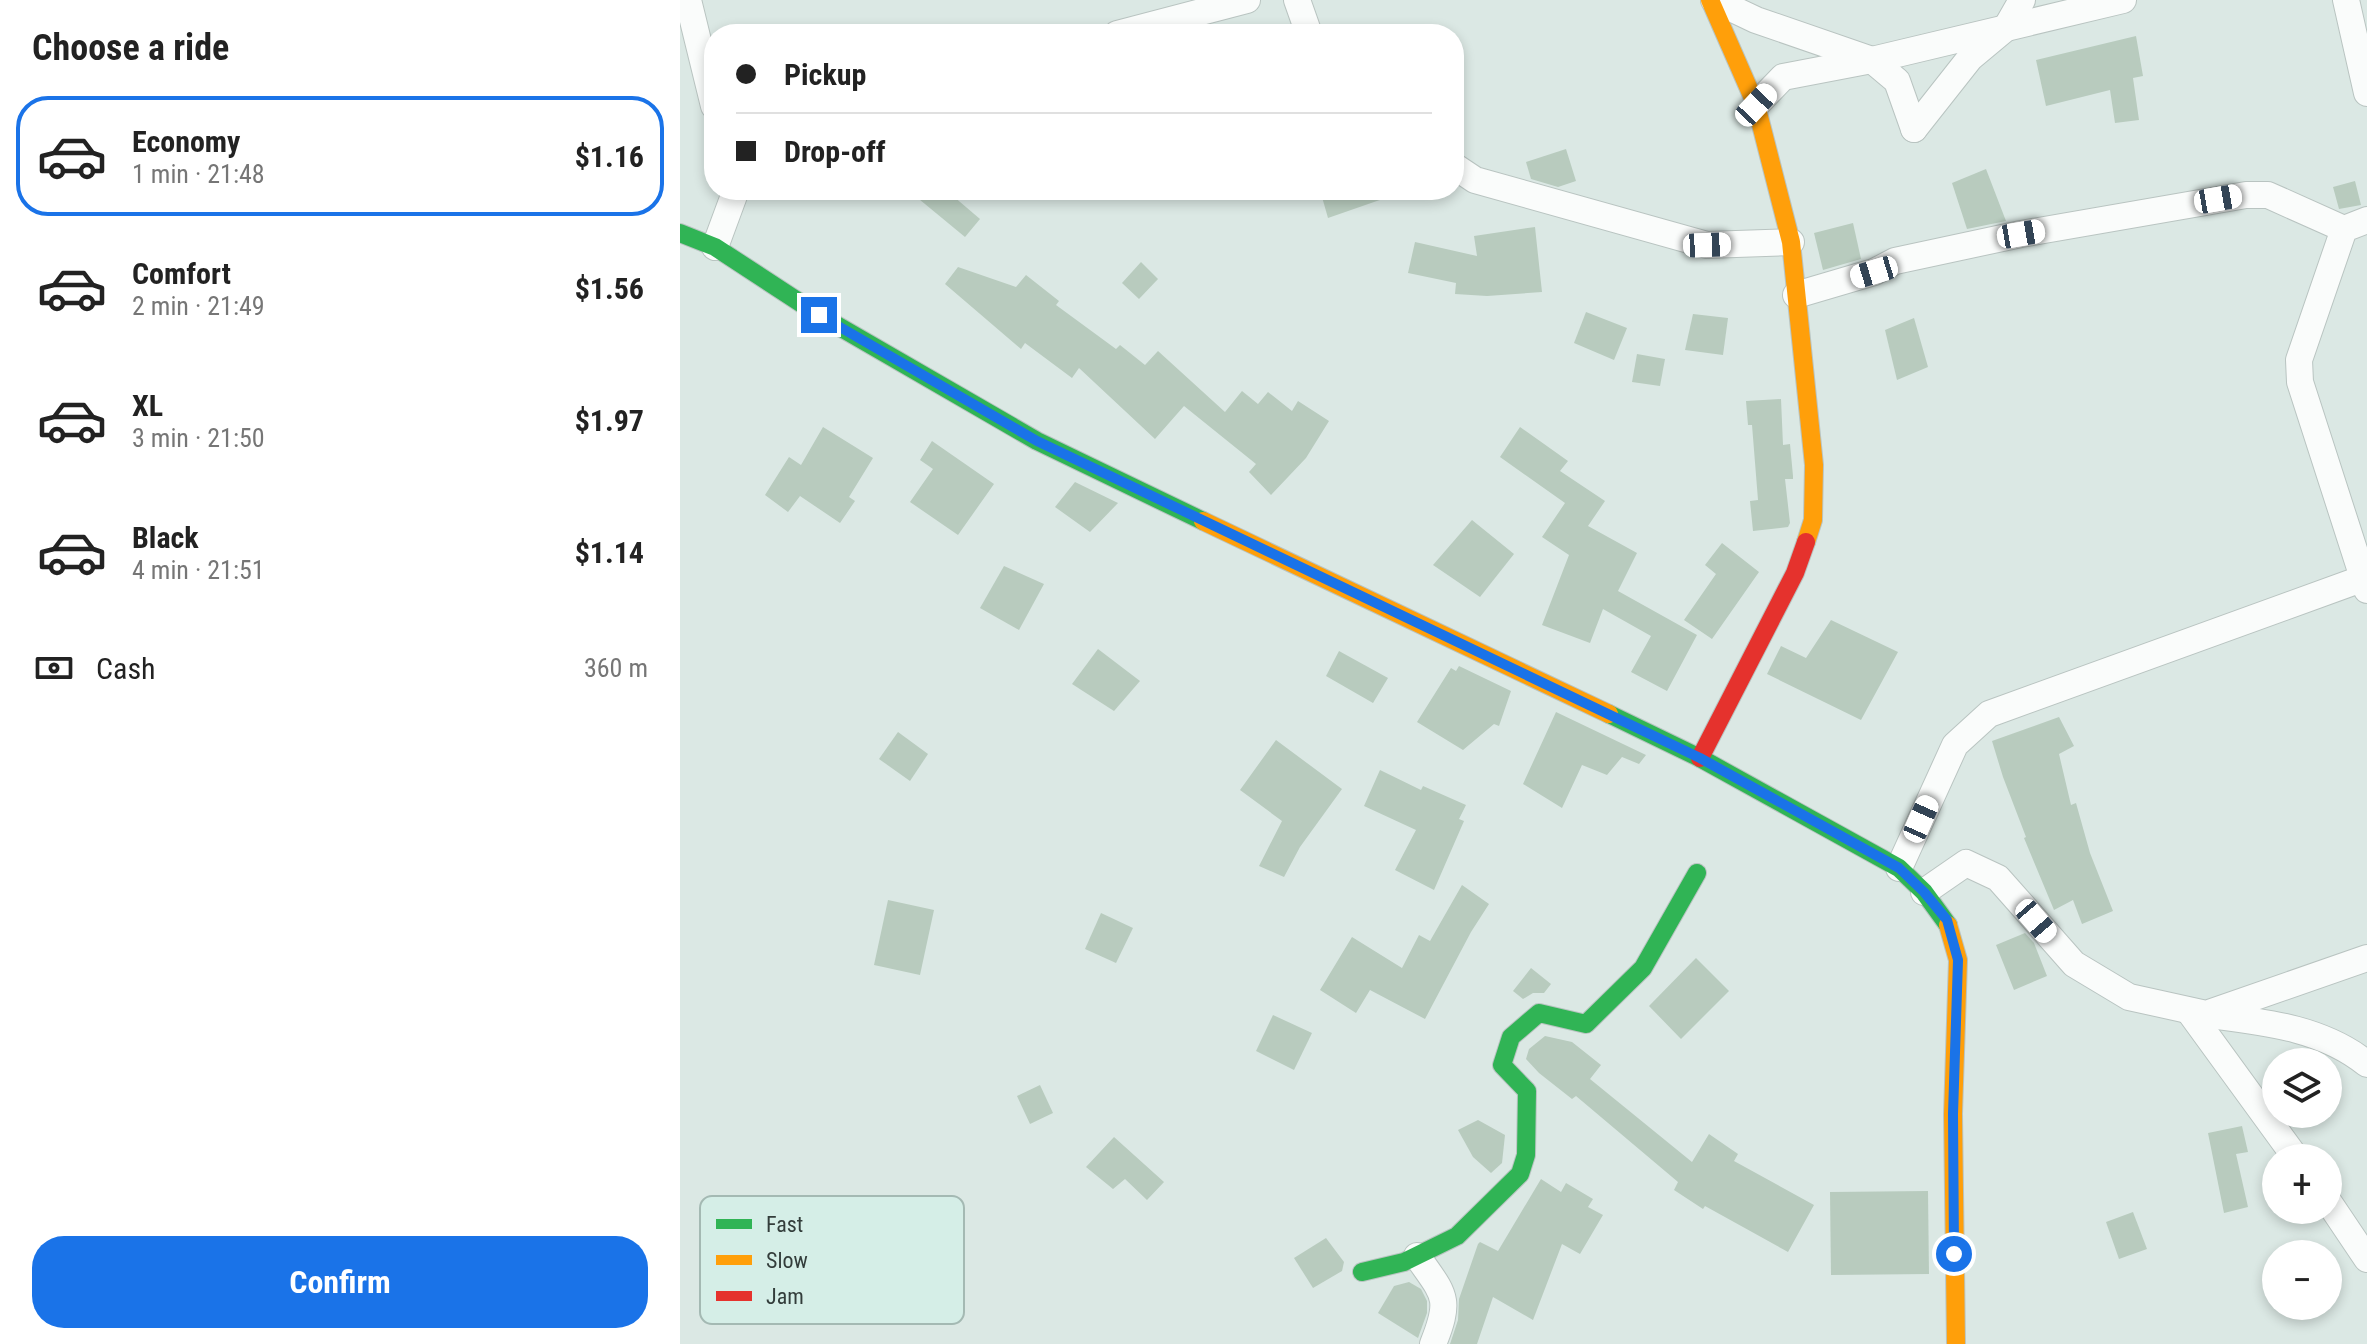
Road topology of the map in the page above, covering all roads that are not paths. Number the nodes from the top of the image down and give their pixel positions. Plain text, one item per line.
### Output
1 (688, 0) edge
2 (1247, 0) edge
3 (1297, 0) edge
4 (1712, 0) edge
5 (2022, 0) edge
6 (2123, 0) edge
7 (2346, 0) edge
8 (1210, 5) edge
9 (1149, 24) edge
10 (1305, 24) edge
11 (2006, 28) junction
12 (1872, 60) junction
13 (704, 65) edge
14 (2367, 93) edge
15 (1756, 105) junction
16 (1464, 173) edge
17 (732, 200) edge
18 (2355, 224) edge
19 (680, 233) edge
20 (1791, 242) junction
21 (715, 247) junction
22 (1796, 295) junction
23 (2366, 582) edge
24 (1700, 758) junction
25 (1899, 868) junction
26 (1697, 873) dead end
27 (1924, 892) junction
28 (2367, 958) edge
29 (2198, 1012) junction
30 (2367, 1064) edge
31 (2287, 1144) edge
32 (2342, 1222) edge
33 (1417, 1256) junction
34 (2367, 1259) edge
35 (1362, 1272) dead end
36 (1433, 1344) edge
37 (1956, 1344) edge

1 - 13 street
2 - 8 street
3 - 10 street
4 - 12 street
4 - 15 street
5 - 11 street
6 - 11 street
7 - 14 street
8 - 9 street
11 - 12 street
11 - 12 street
12 - 15 street
15 - 20 street
16 - 20 street
17 - 21 street
18 - 22 street
18 - 23 street
19 - 21 street
20 - 22 street
21 - 24 street
22 - 24 street
23 - 25 street
24 - 25 street
25 - 27 street
26 - 33 street
27 - 29 street
27 - 37 street
28 - 29 street
29 - 30 street
29 - 31 street
32 - 34 street
33 - 35 street
33 - 36 street

